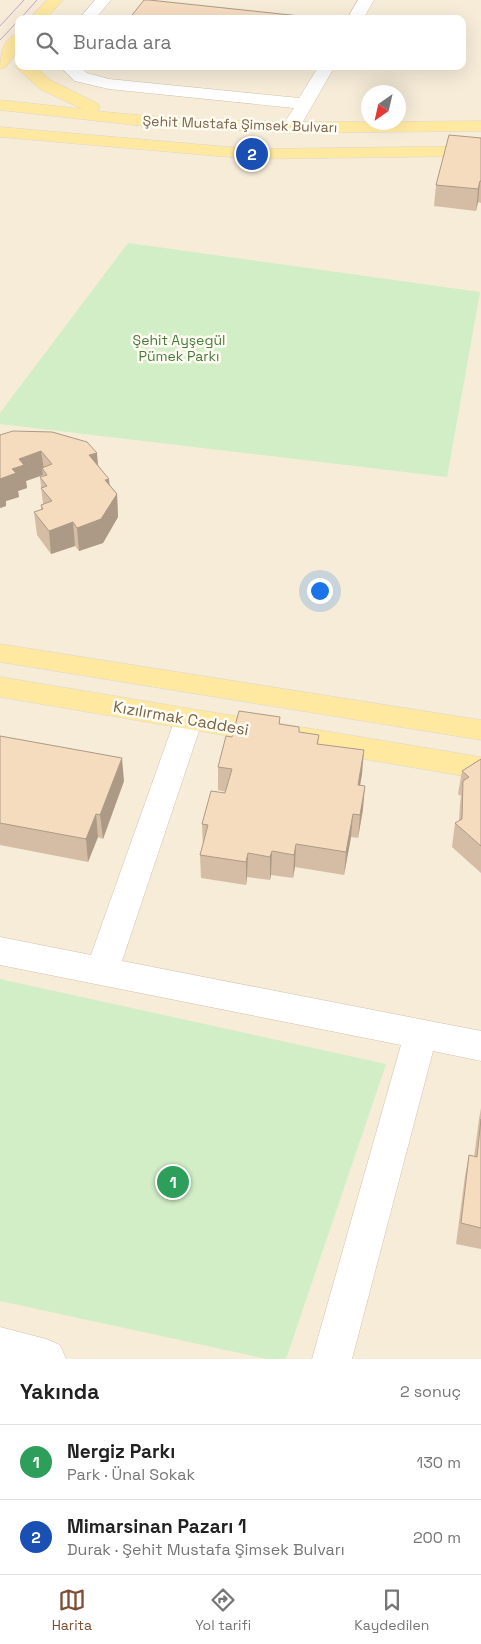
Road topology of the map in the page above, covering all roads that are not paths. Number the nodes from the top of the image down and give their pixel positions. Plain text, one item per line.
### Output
1 (55, 0) edge
2 (103, 0) edge
3 (366, 0) edge
4 (41, 15) edge
5 (90, 15) edge
6 (357, 15) edge
7 (15, 49) edge
8 (0, 64) edge
9 (29, 70) edge
10 (73, 70) edge
11 (325, 70) edge
12 (304, 104) junction
13 (0, 105) edge
14 (143, 121) junction
15 (481, 126) edge
16 (291, 128) junction
17 (0, 132) edge
18 (481, 151) edge
19 (0, 653) edge
20 (0, 687) edge
21 (189, 719) junction
22 (481, 730) edge
23 (481, 768) edge
24 (0, 951) edge
25 (102, 971) junction
26 (421, 1034) junction
27 (481, 1046) edge
28 (0, 1348) edge
29 (42, 1359) edge
30 (332, 1359) edge

1 - 4 main road
2 - 5 street
3 - 6 street
7 - 8 main road
9 - 14 main road
10 - 12 street
11 - 12 street
12 - 16 street
13 - 14 main road, Şehit Mustafa Şimsek Bulvarı
14 - 16 main road, Şehit Mustafa Şimsek Bulvarı
15 - 16 main road, Şehit Mustafa Şimsek Bulvarı
17 - 18 main road, Şehit Mustafa Şimsek Bulvarı
19 - 22 main road
20 - 21 main road, Kızılırmak Caddesi
21 - 23 main road, Kızılırmak Caddesi
21 - 25 street
24 - 25 street
25 - 26 street
26 - 27 street
26 - 30 street
28 - 29 street

